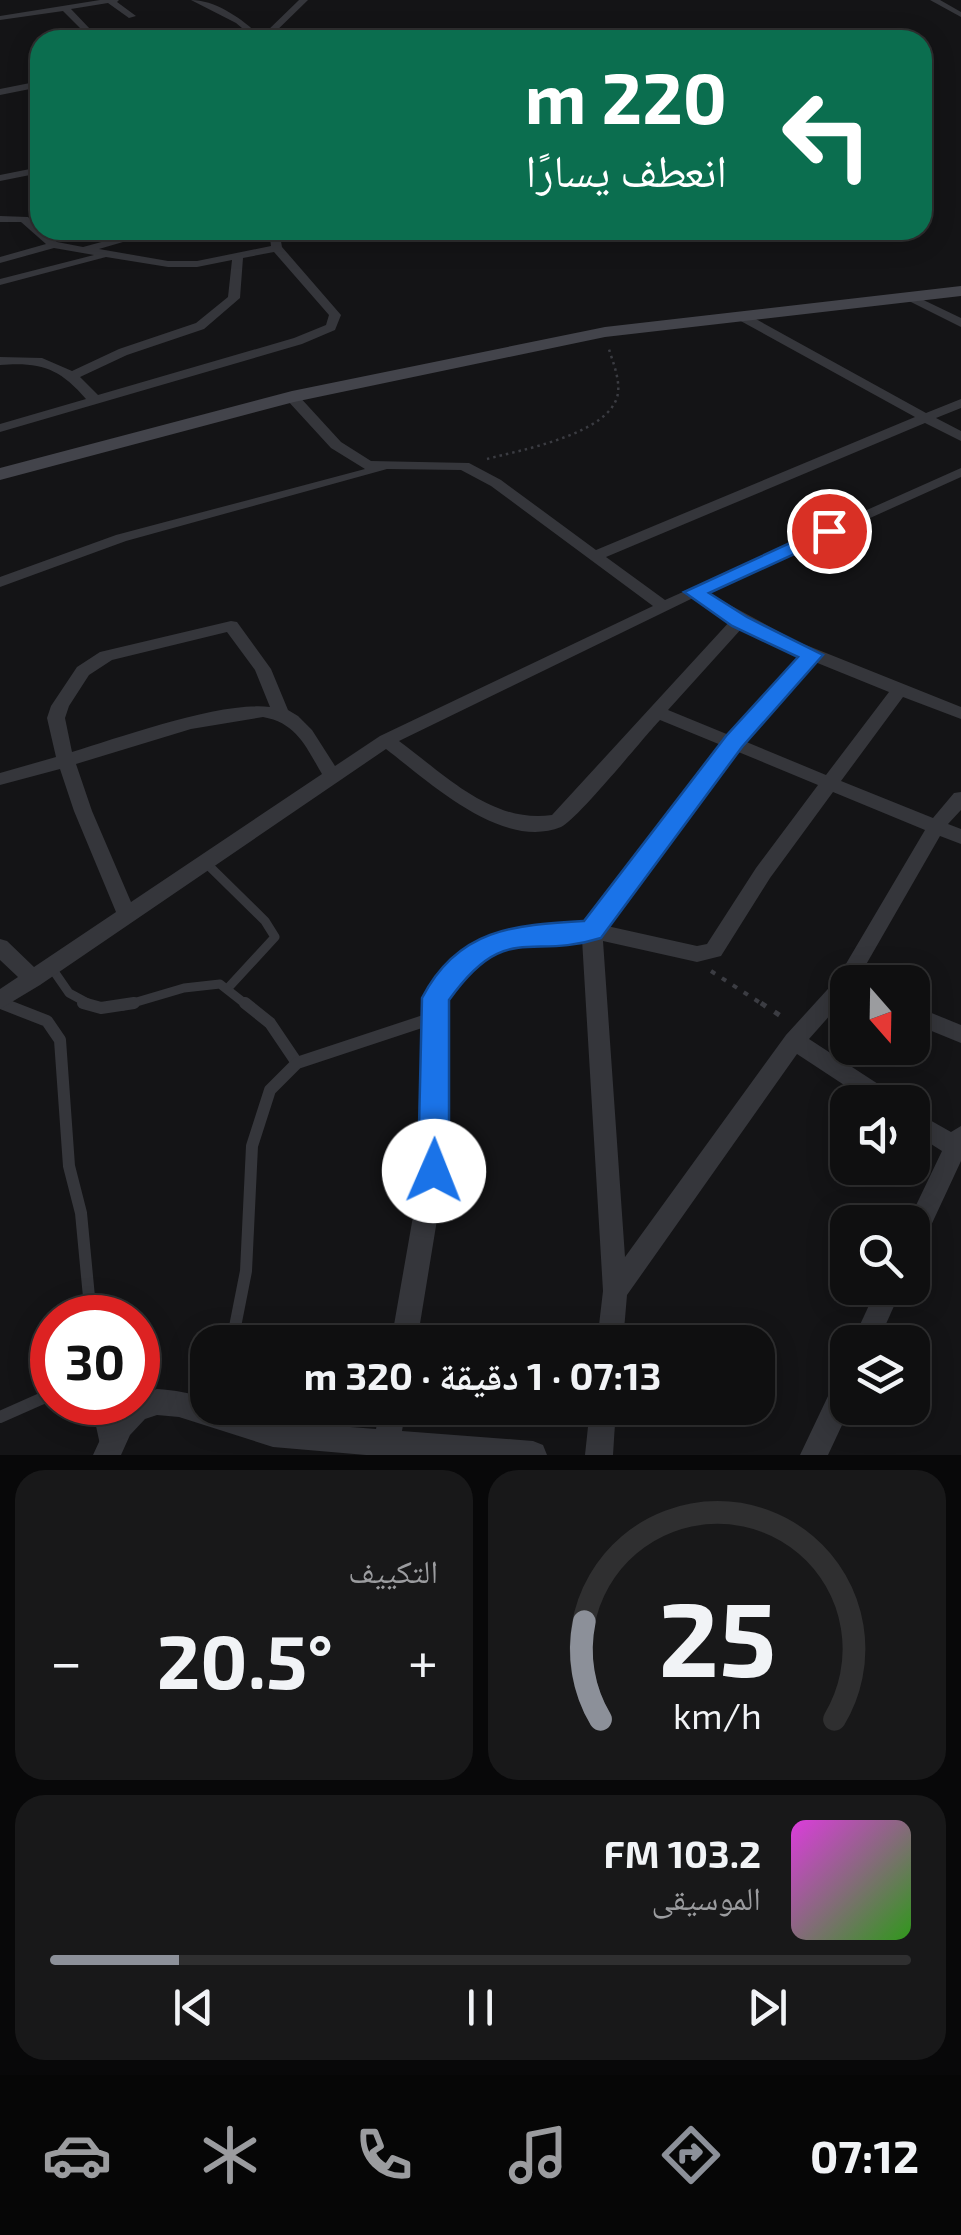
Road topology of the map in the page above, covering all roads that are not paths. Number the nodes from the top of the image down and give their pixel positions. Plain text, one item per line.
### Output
1 (194, 0) edge
2 (304, 0) edge
3 (934, 0) edge
4 (112, 1) edge
5 (66, 9) junction
6 (961, 15) edge
7 (132, 16) dead end
8 (0, 18) edge
9 (87, 30) edge
10 (251, 30) edge
11 (269, 30) edge
12 (30, 80) edge
13 (30, 85) edge
14 (22, 86) junction
15 (0, 92) edge
16 (30, 172) edge
17 (0, 178) edge
18 (30, 216) edge
19 (24, 218) junction
20 (0, 219) edge
21 (30, 223) edge
22 (48, 240) edge
23 (120, 240) edge
24 (276, 240) edge
25 (54, 245) junction
26 (277, 248) junction
27 (81, 250) junction
28 (110, 255) junction
29 (238, 256) junction
30 (0, 260) edge
31 (0, 282) edge
32 (961, 291) edge
33 (909, 297) junction
34 (741, 316) junction
35 (961, 323) edge
36 (0, 361) edge
37 (72, 376) junction
38 (292, 397) junction
39 (94, 399) junction
40 (961, 403) edge
41 (926, 418) junction
42 (0, 428) edge
43 (961, 437) edge
44 (385, 468) junction
45 (961, 472) edge
46 (0, 474) edge
47 (594, 556) junction
48 (0, 582) edge
49 (694, 592) junction
50 (664, 606) junction
51 (740, 621) junction
52 (812, 655) junction
53 (899, 690) junction
54 (658, 712) junction
55 (282, 713) junction
56 (961, 713) edge
57 (386, 740) junction
58 (734, 741) junction
59 (68, 757) junction
60 (332, 776) junction
61 (0, 779) edge
62 (833, 782) junction
63 (961, 798) edge
64 (938, 825) junction
65 (961, 837) edge
66 (205, 862) junction
67 (127, 916) junction
68 (592, 930) junction
69 (0, 946) edge
70 (858, 965) edge
71 (42, 973) junction
72 (228, 988) junction
73 (0, 1002) edge
74 (830, 1003) edge
75 (436, 1018) junction
76 (930, 1021) edge
77 (961, 1034) edge
78 (799, 1036) junction
79 (296, 1063) junction
80 (864, 1085) edge
81 (930, 1130) edge
82 (959, 1145) edge
83 (929, 1205) edge
84 (615, 1291) junction
85 (89, 1295) edge
86 (235, 1325) edge
87 (407, 1325) edge
88 (612, 1325) edge
89 (190, 1398) edge
90 (30, 1404) edge
91 (0, 1417) edge
92 (830, 1421) edge
93 (102, 1425) edge
94 (241, 1425) edge
95 (602, 1425) edge
96 (385, 1448) edge
97 (108, 1452) edge
98 (532, 1455) edge
99 (599, 1455) edge
100 (814, 1455) edge

1 - 10 street
2 - 11 street
3 - 6 street
4 - 5 street
4 - 7 street
5 - 8 street
5 - 9 street
12 - 14 street
13 - 14 street
14 - 15 street
16 - 17 street
18 - 19 street
19 - 20 street
19 - 21 street
22 - 25 street
23 - 27 street
24 - 26 street
25 - 27 street
25 - 30 street
26 - 29 street
26 - 39 street
27 - 28 street
28 - 29 street
28 - 31 street
29 - 37 street
32 - 33 street
33 - 34 street
33 - 35 street
34 - 38 street
34 - 41 street
36 - 37 street
37 - 39 street
38 - 44 street
38 - 46 street
39 - 42 street
40 - 41 street
41 - 43 street
41 - 47 street
44 - 47 street
44 - 48 street
45 - 49 street
47 - 50 street
49 - 50 street
49 - 51 street
50 - 57 street
51 - 52 street
51 - 54 street
52 - 53 street
52 - 58 street
53 - 56 street
53 - 62 street
54 - 57 street
54 - 58 street
55 - 59 street
55 - 59 street
55 - 60 street
57 - 60 street
58 - 62 street
58 - 68 street
59 - 61 street
59 - 67 street
60 - 66 street
62 - 64 street
62 - 68 street
63 - 64 street
64 - 65 street
64 - 70 street
66 - 67 street
66 - 72 lane
67 - 71 street
68 - 75 street
68 - 84 street
69 - 71 street
71 - 72 lane
71 - 73 street
72 - 79 lane
73 - 85 lane
74 - 78 street
75 - 79 lane
75 - 87 street
76 - 77 street
78 - 80 street
78 - 84 street
79 - 86 lane
81 - 82 street
82 - 83 street
84 - 88 street
89 - 97 street
90 - 91 lane
92 - 100 street
93 - 97 lane
94 - 96 street
95 - 99 street
96 - 98 street

